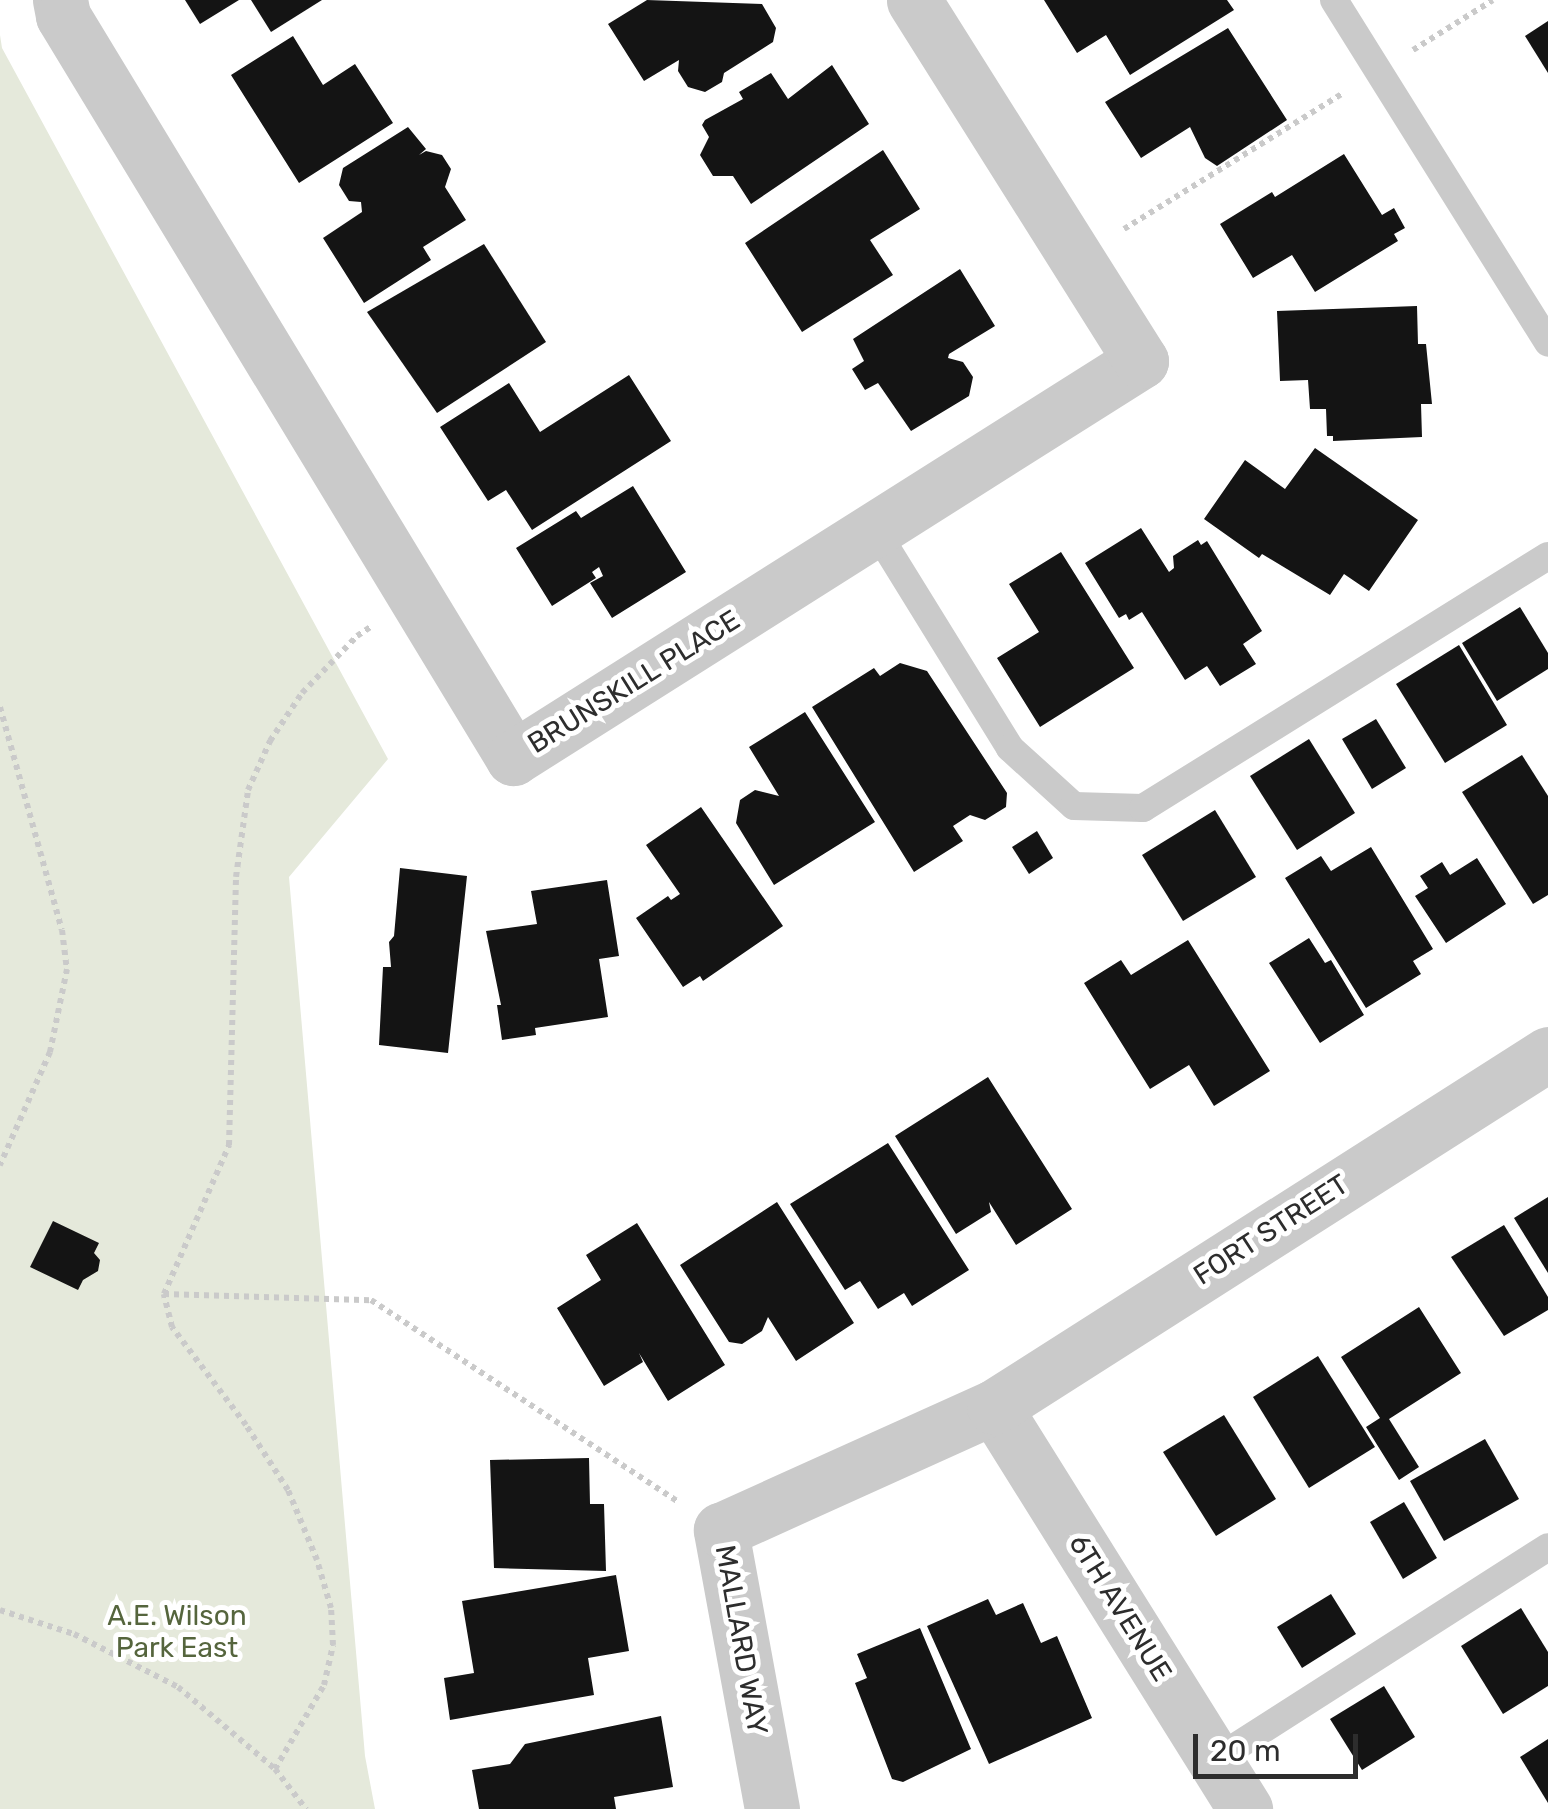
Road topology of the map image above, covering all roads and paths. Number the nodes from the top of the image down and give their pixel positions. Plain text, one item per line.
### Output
1 (60, 0) edge
2 (914, 0) edge
3 (1334, 0) edge
4 (1493, 0) edge
5 (1379, 71) junction
6 (1078, 258) junction
7 (1548, 344) edge
8 (876, 531) junction
9 (1548, 556) edge
10 (414, 598) junction
11 (0, 707) edge
12 (1548, 1054) edge
13 (0, 1166) edge
14 (164, 1294) junction
15 (994, 1407) junction
16 (721, 1530) junction
17 (1548, 1547) edge
18 (0, 1610) edge
19 (1215, 1760) junction
20 (275, 1769) junction
21 (306, 1809) edge
22 (772, 1809) edge
23 (1245, 1809) edge

1 - 10 street, BRUNSKILL PLACE
2 - 6 street, BRUNSKILL PLACE
3 - 5 lane
4 - 5 path
5 - 6 path
5 - 7 lane
6 - 8 street, BRUNSKILL PLACE
8 - 9 lane
8 - 10 street, BRUNSKILL PLACE
10 - 14 path
11 - 13 path
12 - 15 street, FORT STREET
14 - 16 path
14 - 20 path
15 - 16 street, MALLARD WAY
15 - 19 street, 6TH AVENUE
16 - 22 street, MALLARD WAY
17 - 19 lane
18 - 20 path
19 - 23 street, 6TH AVENUE
20 - 21 path

